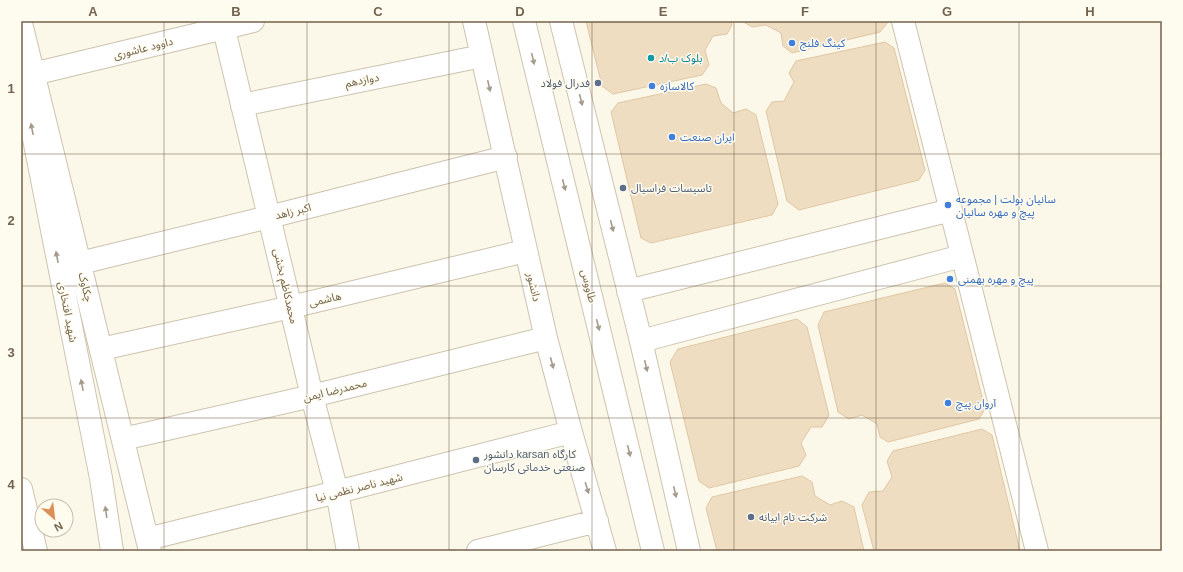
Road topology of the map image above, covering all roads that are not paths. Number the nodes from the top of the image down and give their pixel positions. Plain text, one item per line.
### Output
1 (253, 21) edge
2 (474, 21) edge
3 (524, 21) edge
4 (561, 21) edge
5 (903, 21) edge
6 (21, 23) edge
7 (223, 25) edge
8 (482, 56) junction
9 (27, 74) edge
10 (242, 105) junction
11 (506, 157) junction
12 (951, 210) junction
13 (269, 218) junction
14 (525, 252) junction
15 (962, 256) junction
16 (80, 263) junction
17 (628, 291) junction
18 (291, 307) junction
19 (546, 338) junction
20 (641, 341) junction
21 (101, 349) junction
22 (312, 396) junction
23 (571, 432) junction
24 (123, 439) junction
25 (21, 489) edge
26 (337, 492) junction
27 (597, 521) junction
28 (149, 545) edge
29 (36, 551) edge
30 (112, 551) edge
31 (348, 551) edge
32 (478, 551) edge
33 (605, 551) edge
34 (654, 551) edge
35 (688, 551) edge
36 (1037, 551) edge

1 - 7 street, داوود عاشوری
2 - 8 street, دانشور
3 -> 34 street, طاووس
4 -> 17 street
5 - 12 street
6 - 9 street, چکاوک
7 - 9 street, داوود عاشوری
7 - 10 street, محمدکاظم بخشی
8 - 10 street, دوازدهم
8 -> 11 street, دانشور
9 - 16 street, چکاوک
30 -> 9 street, شهید افتخاری
10 - 13 street, محمدکاظم بخشی
11 - 13 street, اکبر زاهد
11 - 14 street, دانشور
12 - 15 street
12 - 17 street
13 - 16 street, اکبر زاهد
13 - 18 street, محمدکاظم بخشی
14 - 18 street, هاشمی
14 - 19 street, دانشور
15 - 20 street
15 - 36 street
16 - 21 street, چکاوک
17 - 20 street
18 - 21 street, هاشمی
18 - 22 street, محمدکاظم بخشی
19 - 22 street, محمدرضا ایمن
19 -> 23 street, دانشور
20 -> 35 street
21 - 24 street, چکاوک
22 - 24 street, محمدرضا ایمن
22 - 26 street, محمدکاظم بخشی
23 - 26 street, شهید ناصر نظمی نیا
23 -> 27 street, دانشور
24 - 28 street, چکاوک
25 - 29 street
26 - 28 street, شهید ناصر نظمی نیا
26 - 31 street, محمدکاظم بخشی
27 - 32 street
27 - 33 street, دانشور

